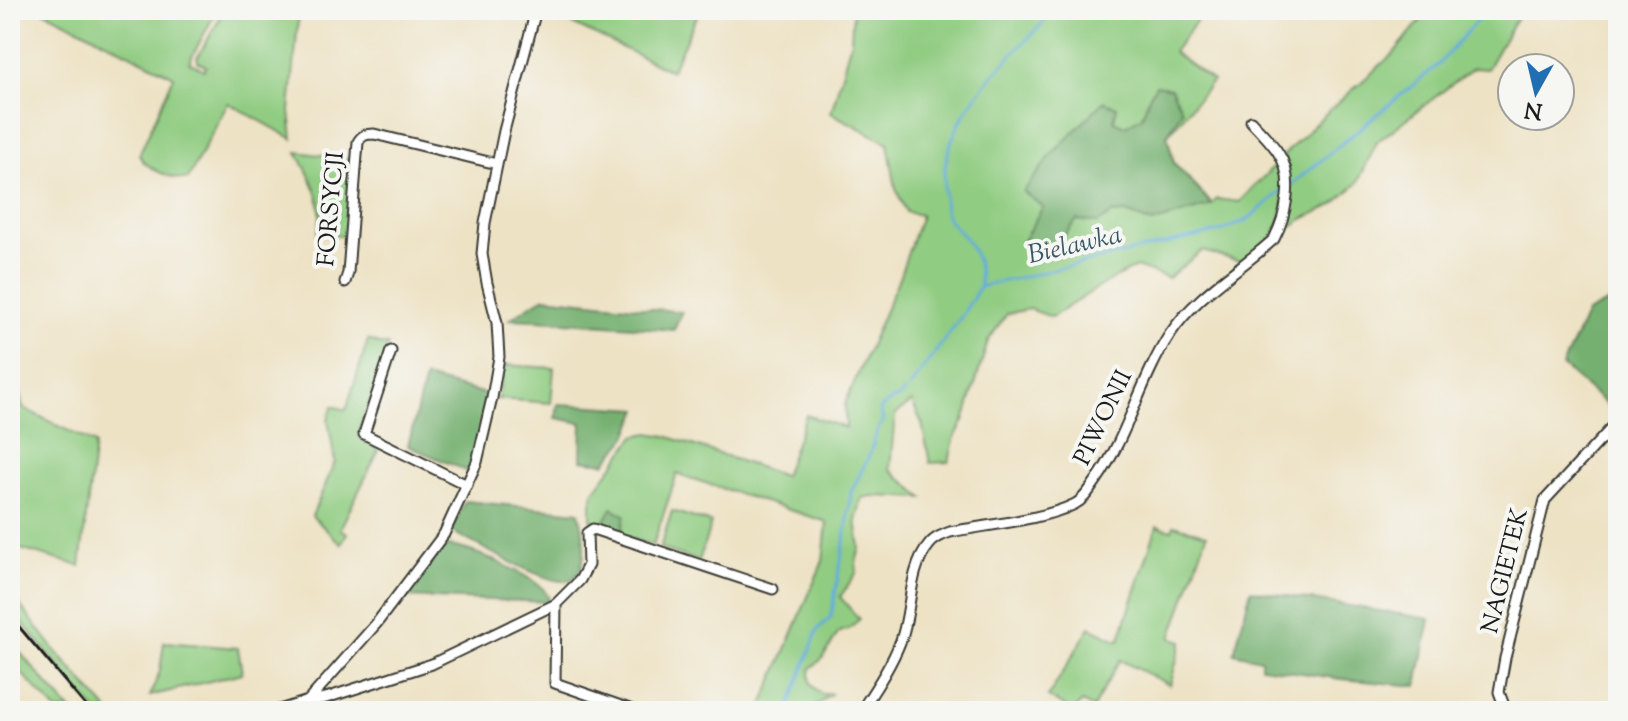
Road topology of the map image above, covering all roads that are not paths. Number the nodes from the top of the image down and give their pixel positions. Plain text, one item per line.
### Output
1 (536, 10) edge
2 (1251, 121) dead end
3 (497, 164) junction
4 (345, 282) dead end
5 (391, 351) dead end
6 (1618, 421) edge
7 (467, 485) junction
8 (773, 589) dead end
9 (556, 604) junction
10 (308, 701) junction
11 (276, 711) edge
12 (635, 711) edge
13 (861, 711) edge
14 (1506, 711) edge

1 - 3 street
2 - 13 street, PIWONII
3 - 4 street, FORSYCJI
3 - 7 street
5 - 7 street
6 - 14 street, NAGIETEK
7 - 10 street
8 - 9 street
9 - 10 street
9 - 12 street
10 - 11 street

